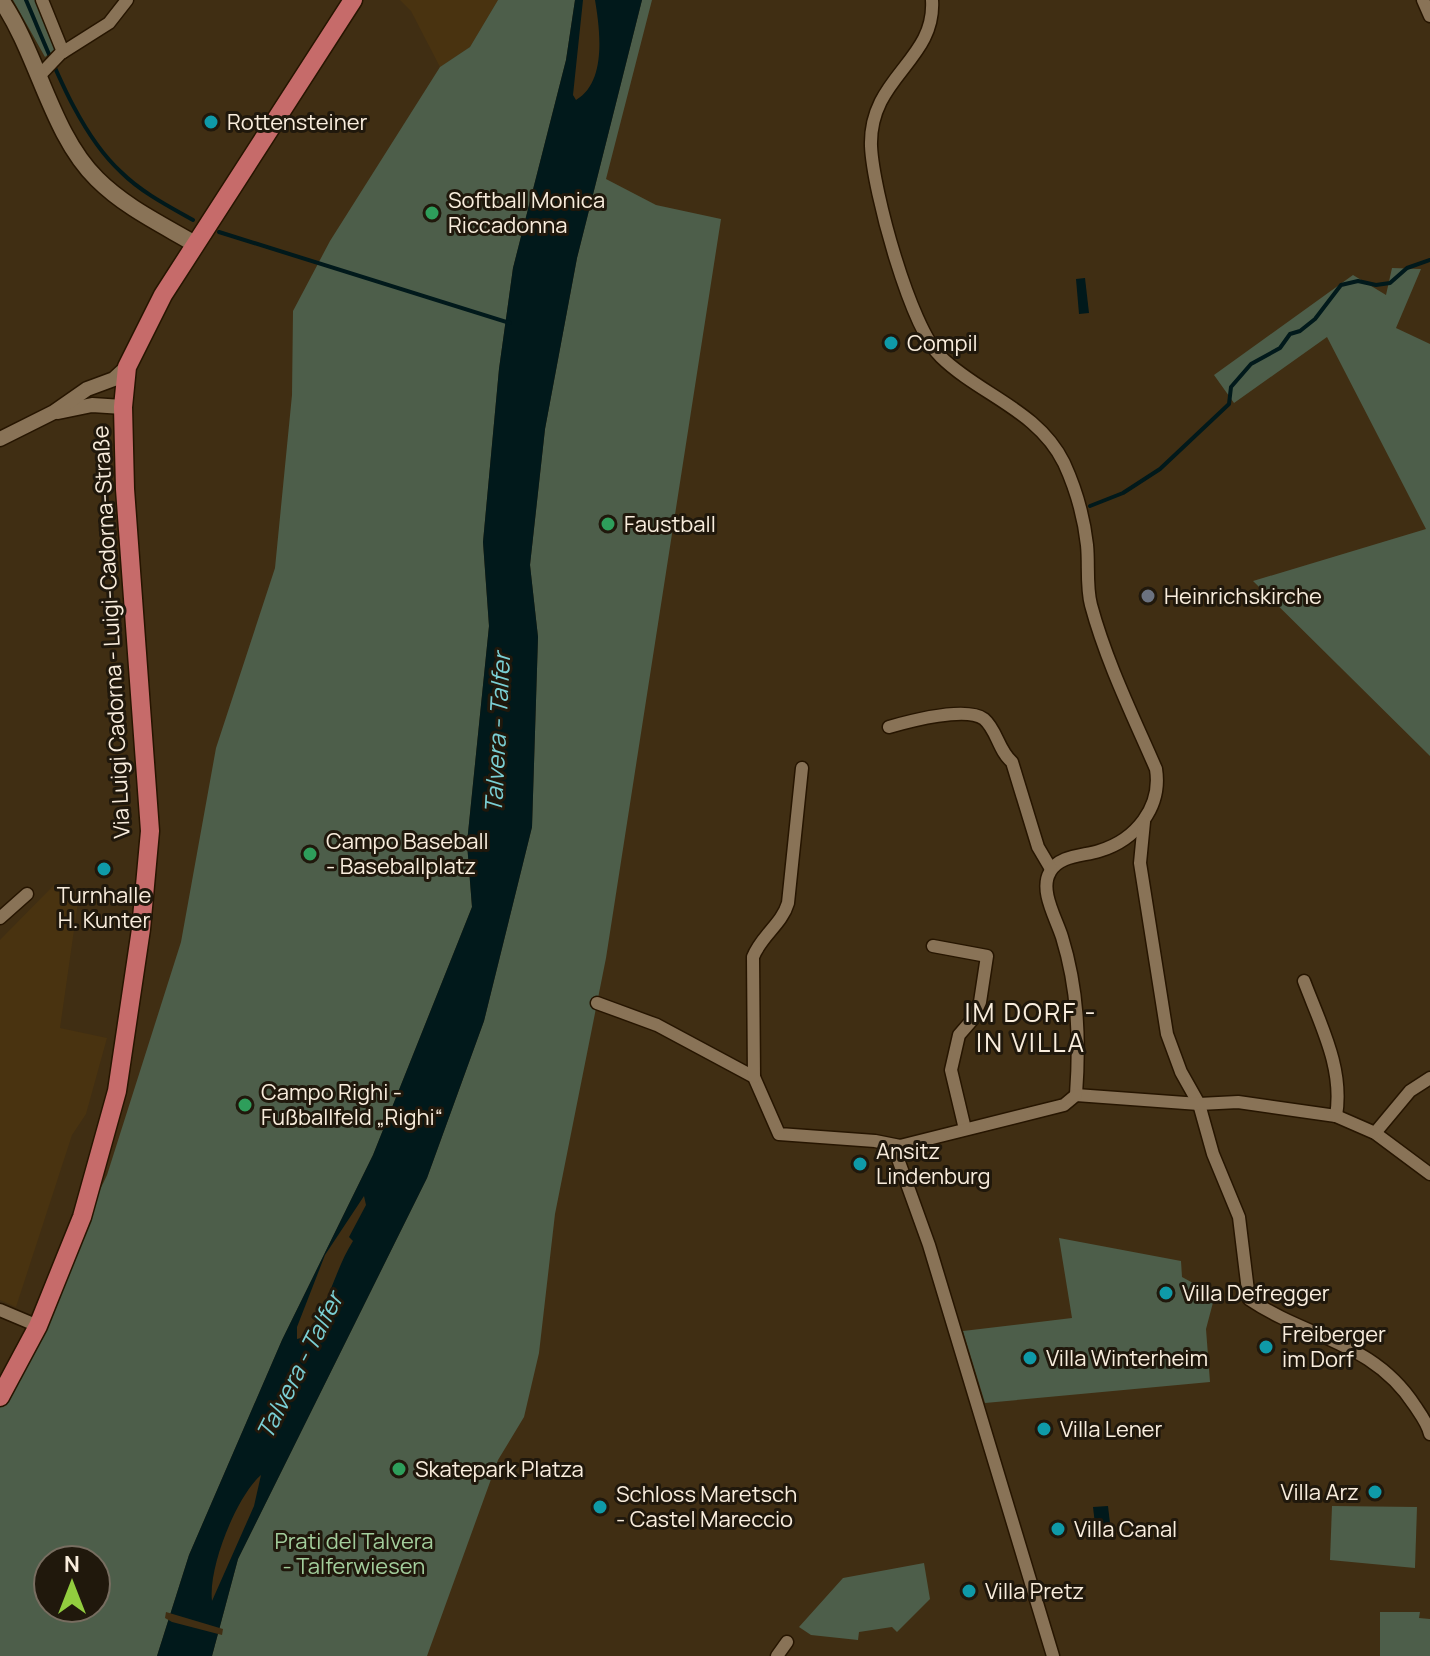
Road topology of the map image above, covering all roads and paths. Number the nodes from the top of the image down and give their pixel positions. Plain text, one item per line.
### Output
1 (1, 0) edge
2 (42, 0) edge
3 (127, 0) edge
4 (353, 0) edge
5 (932, 0) edge
6 (1423, 0) edge
7 (1430, 16) edge
8 (61, 53) junction
9 (44, 71) junction
10 (195, 244) junction
11 (127, 367) junction
12 (123, 407) junction
13 (54, 412) junction
14 (0, 439) edge
15 (889, 727) dead end
16 (802, 768) dead end
17 (1144, 822) junction
18 (1117, 845) junction
19 (1140, 863) junction
20 (1051, 869) junction
21 (27, 894) dead end
22 (0, 918) edge
23 (933, 946) dead end
24 (1304, 981) dead end
25 (597, 1003) dead end
26 (754, 1077) junction
27 (1430, 1078) edge
28 (1076, 1095) junction
29 (1199, 1104) junction
30 (1336, 1116) junction
31 (965, 1129) junction
32 (1375, 1133) junction
33 (900, 1146) junction
34 (1430, 1174) edge
35 (0, 1310) edge
36 (38, 1326) junction
37 (0, 1397) edge
38 (1430, 1434) edge
39 (787, 1642) dead end
40 (777, 1656) edge
41 (1053, 1656) edge

1 - 9 main road
2 - 8 street
3 - 8 street
4 - 10 main road, Via Luigi Cadorna - Luigi-Cadorna-Straße
5 - 17 street
6 - 7 street
8 - 9 street
9 - 10 main road
10 - 11 main road, Via Luigi Cadorna - Luigi-Cadorna-Straße
11 - 12 main road, Via Luigi Cadorna - Luigi-Cadorna-Straße
11 - 13 street
12 - 13 street
12 - 36 main road, Via Luigi Cadorna - Luigi-Cadorna-Straße
13 - 14 street
15 - 20 street
16 - 26 street
17 - 18 street
17 - 19 street
18 - 19 street
18 - 20 street
19 - 29 street
20 - 28 street
21 - 22 street
23 - 31 street
24 - 30 street
25 - 26 street
26 - 33 street
27 - 32 street
28 - 29 street
28 - 31 street
29 - 30 street
29 - 38 street
30 - 32 street
31 - 33 street
32 - 34 street
33 - 41 street
35 - 36 street
36 - 37 main road, Via Luigi Cadorna - Luigi-Cadorna-Straße
39 - 40 street

